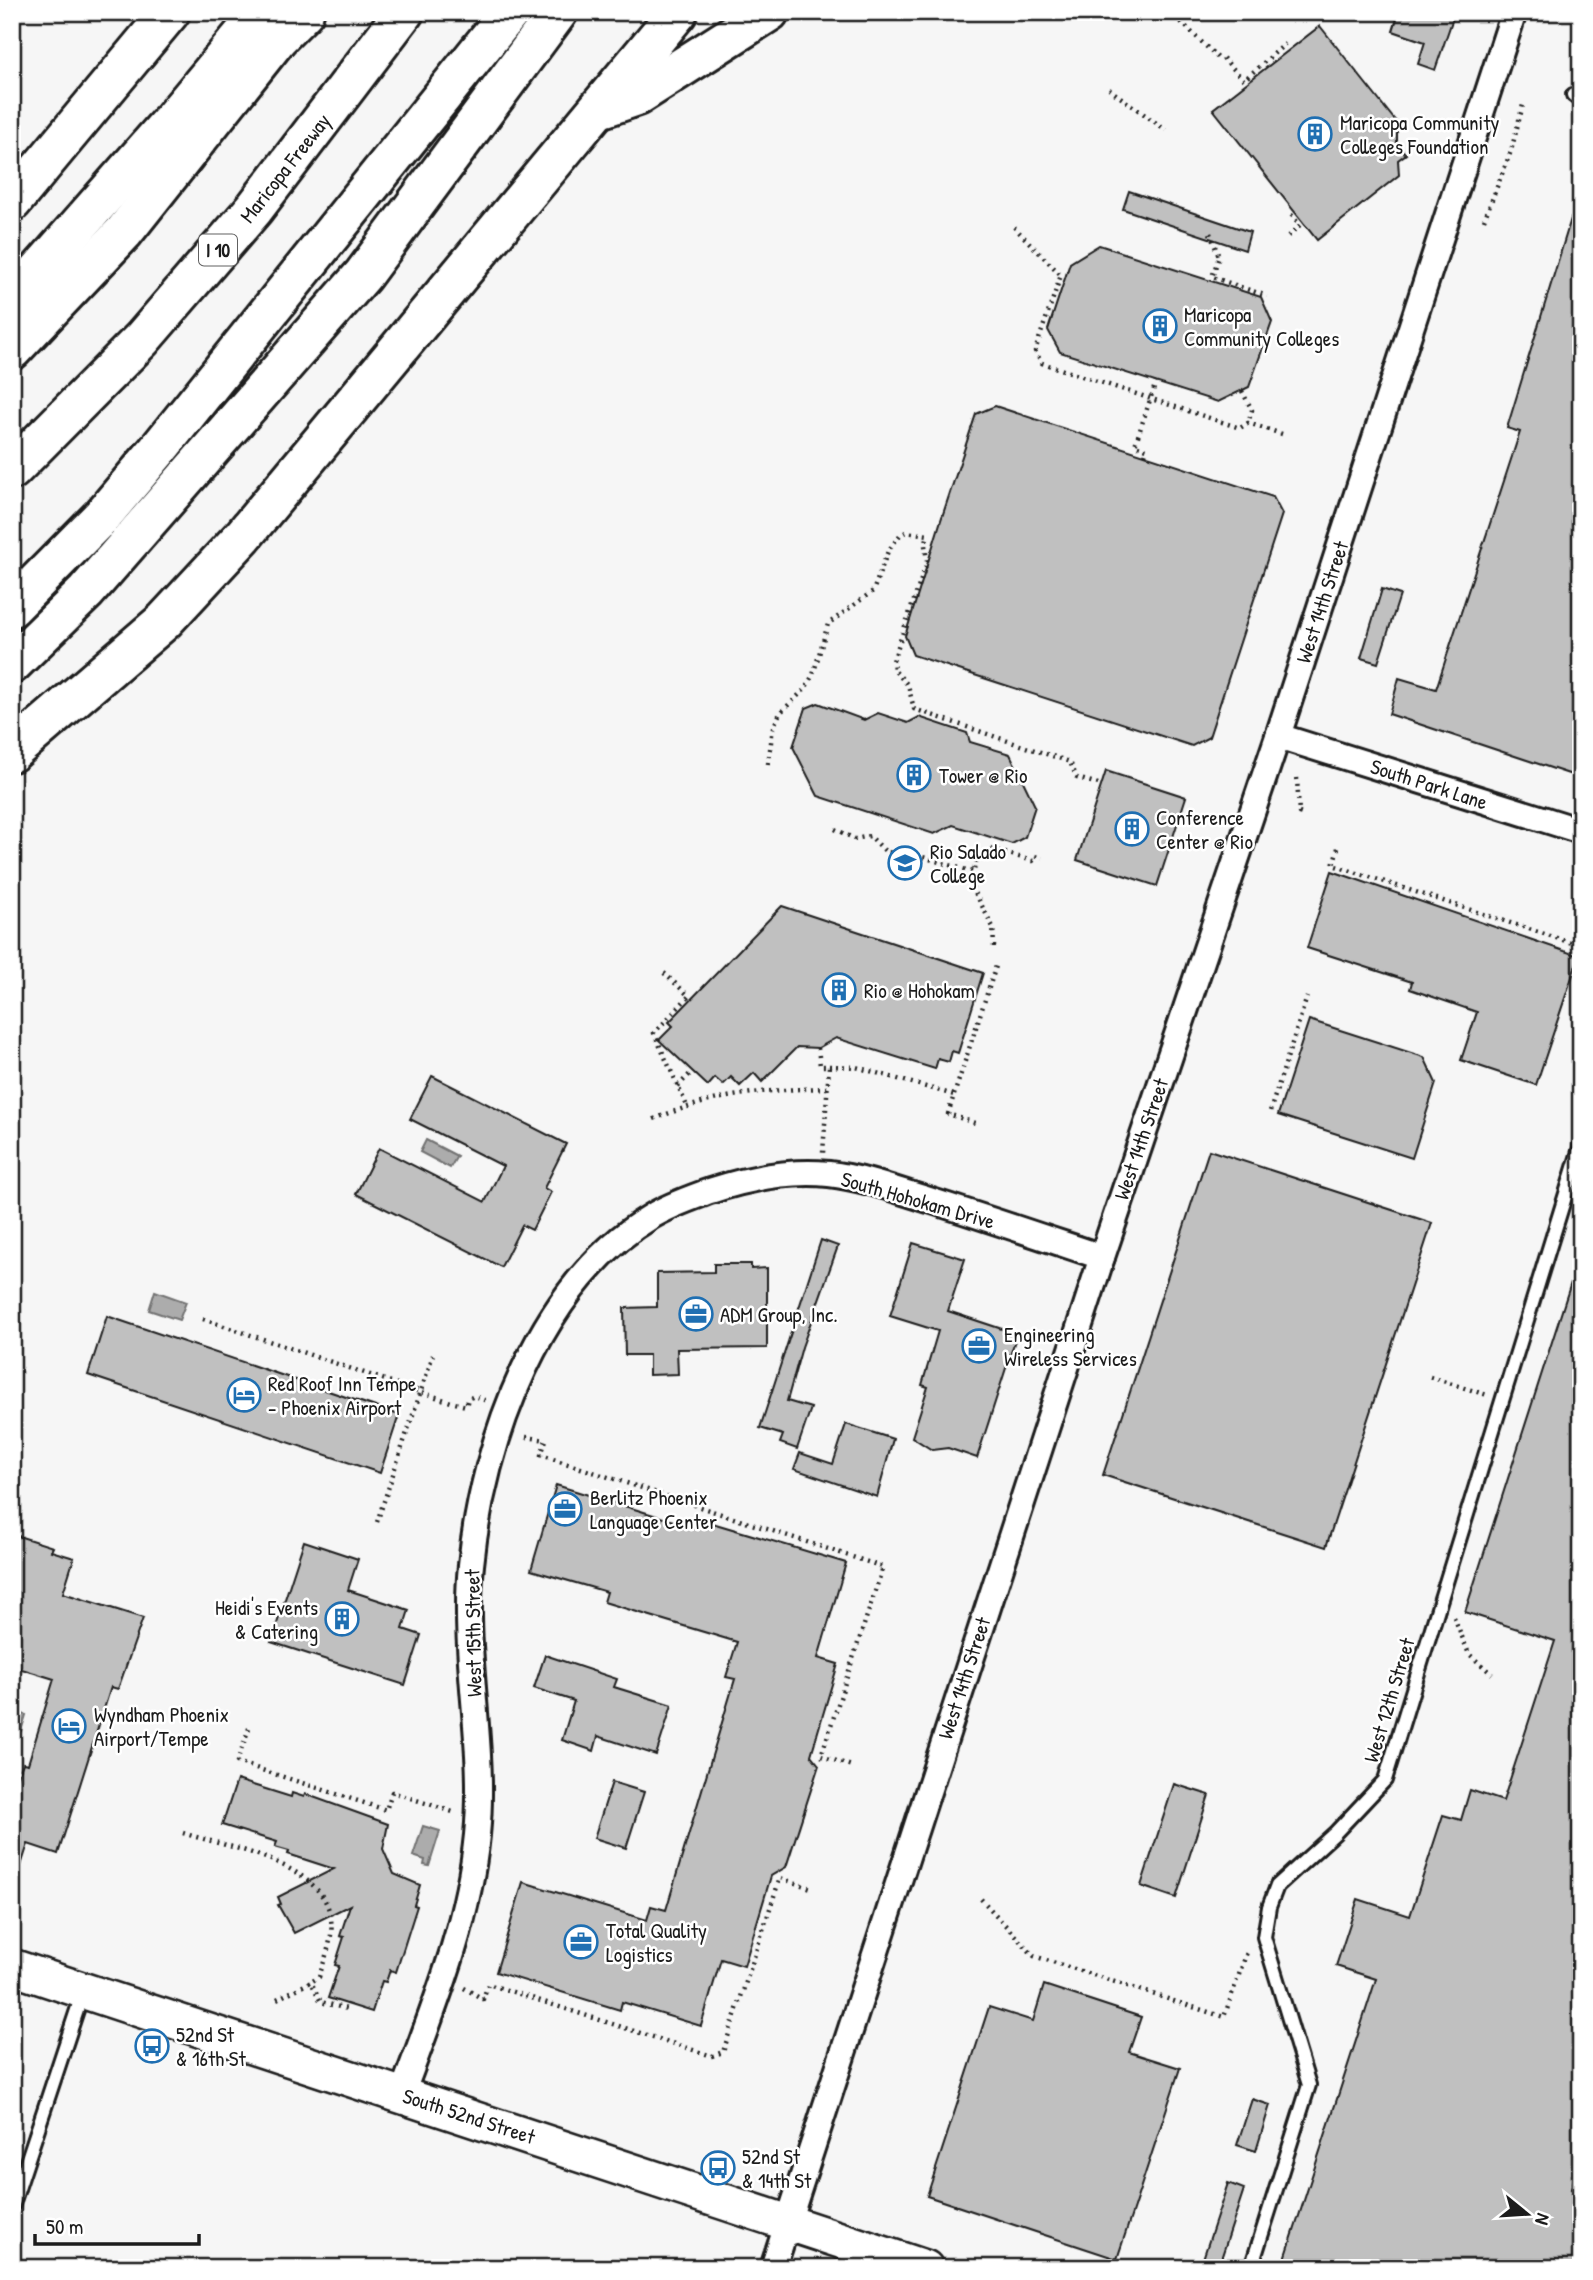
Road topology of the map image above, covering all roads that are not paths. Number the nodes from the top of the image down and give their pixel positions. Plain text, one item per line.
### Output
1 (170, 12) edge
2 (404, 12) edge
3 (510, 12) edge
4 (558, 12) edge
5 (678, 12) edge
6 (769, 12) edge
7 (1514, 12) edge
8 (281, 21) edge
9 (600, 108) junction
10 (12, 202) edge
11 (12, 301) edge
12 (12, 350) edge
13 (12, 470) edge
14 (12, 607) edge
15 (12, 664) edge
16 (1278, 736) junction
17 (12, 752) edge
18 (1581, 831) edge
19 (1581, 1145) edge
20 (690, 1198) joint
21 (1101, 1257) junction
22 (12, 1967) edge
23 (84, 1990) junction
24 (402, 2094) junction
25 (12, 2207) edge
26 (787, 2222) junction
27 (772, 2268) edge
28 (925, 2268) edge
29 (1251, 2268) edge

1 - 10 highway
2 - 13 highway, Maricopa Freeway / I 10
3 - 14 highway
4 - 15 highway
5 - 9 highway
6 - 9 highway
7 - 16 street, West 14th Street
8 - 11 highway
8 - 12 highway
9 - 17 highway
16 - 18 street, South Park Lane
16 - 21 street, West 14th Street
19 - 29 lane, West 12th Street
20 - 21 street, South Hohokam Drive
20 - 24 street, West 15th Street
21 - 26 street, West 14th Street
22 - 23 main road, South 52nd Street
23 - 24 main road, South 52nd Street
23 - 25 lane
24 - 26 main road, South 52nd Street
26 - 27 street, West 14th Street
26 - 28 main road, South 52nd Street

